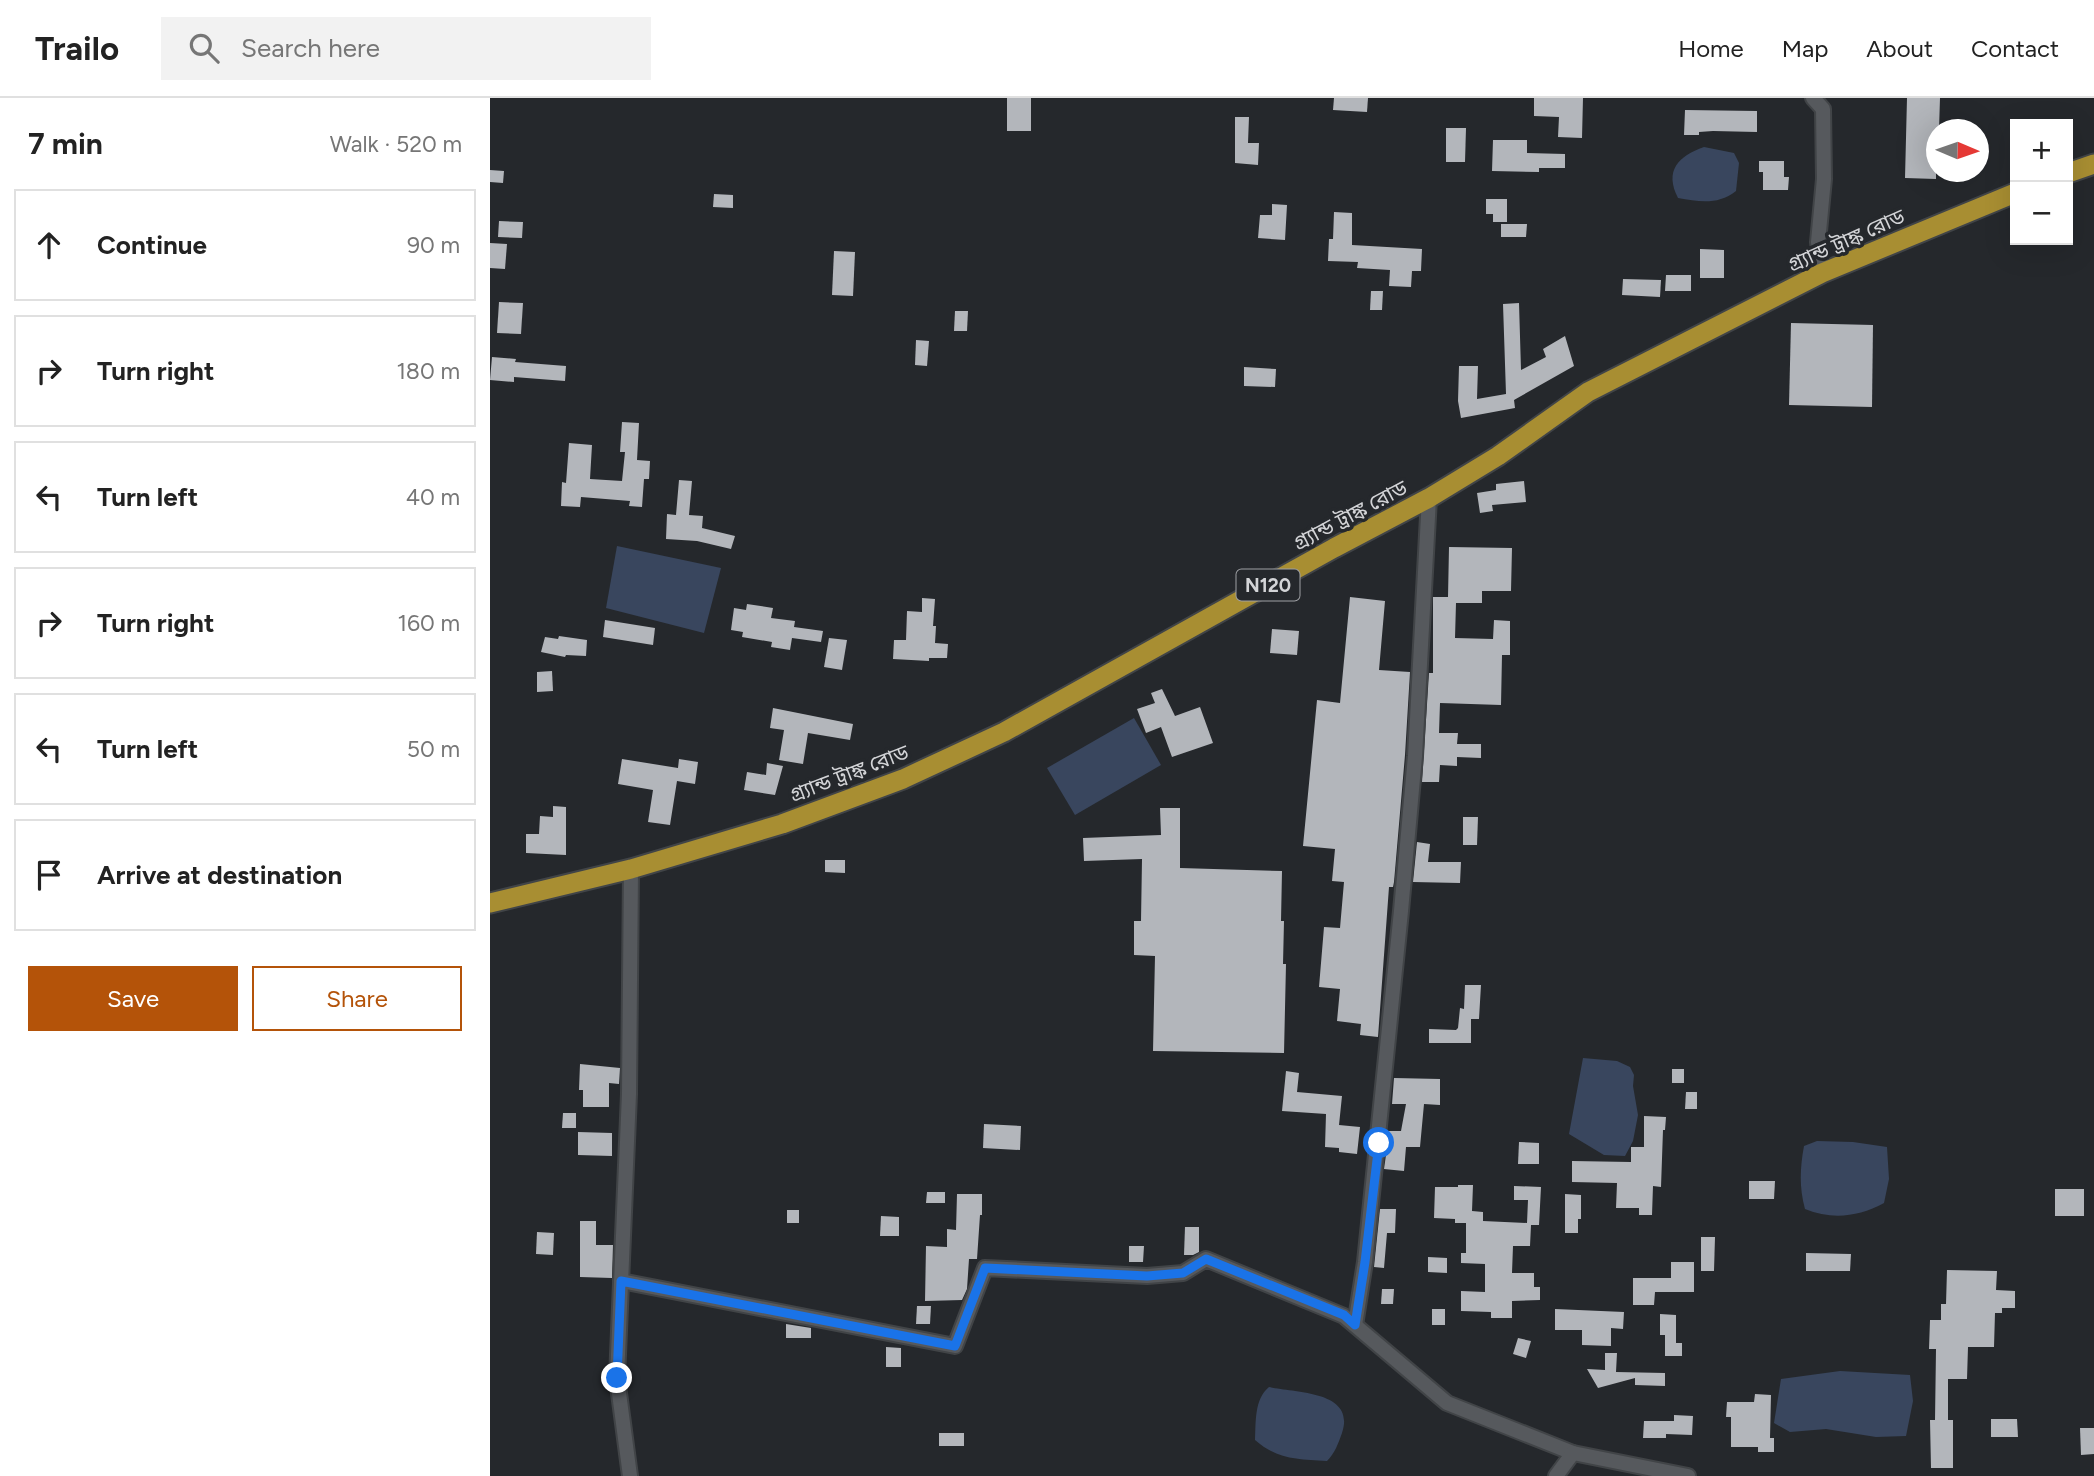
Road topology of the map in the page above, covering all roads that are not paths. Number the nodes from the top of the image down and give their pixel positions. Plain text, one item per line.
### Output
1 (1813, 98) edge
2 (2094, 164) edge
3 (2073, 171) edge
4 (2010, 195) edge
5 (1822, 273) junction
6 (1429, 498) junction
7 (631, 869) junction
8 (490, 902) edge
9 (621, 1281) junction
10 (1355, 1325) junction
11 (1573, 1453) junction
12 (630, 1476) edge
13 (1556, 1476) edge
14 (1688, 1476) edge

1 - 5 street
2 - 3 highway
4 - 5 highway, গ্র্যান্ড ট্রাঙ্ক রোড / N120
5 - 6 highway, গ্র্যান্ড ট্রাঙ্ক রোড / N120
6 - 7 highway, গ্র্যান্ড ট্রাঙ্ক রোড / N120
6 - 10 street
7 - 8 highway, গ্র্যান্ড ট্রাঙ্ক রোড / N120
7 - 9 street
9 - 10 street
9 - 12 street
10 - 11 street
11 - 13 street
11 - 14 street

